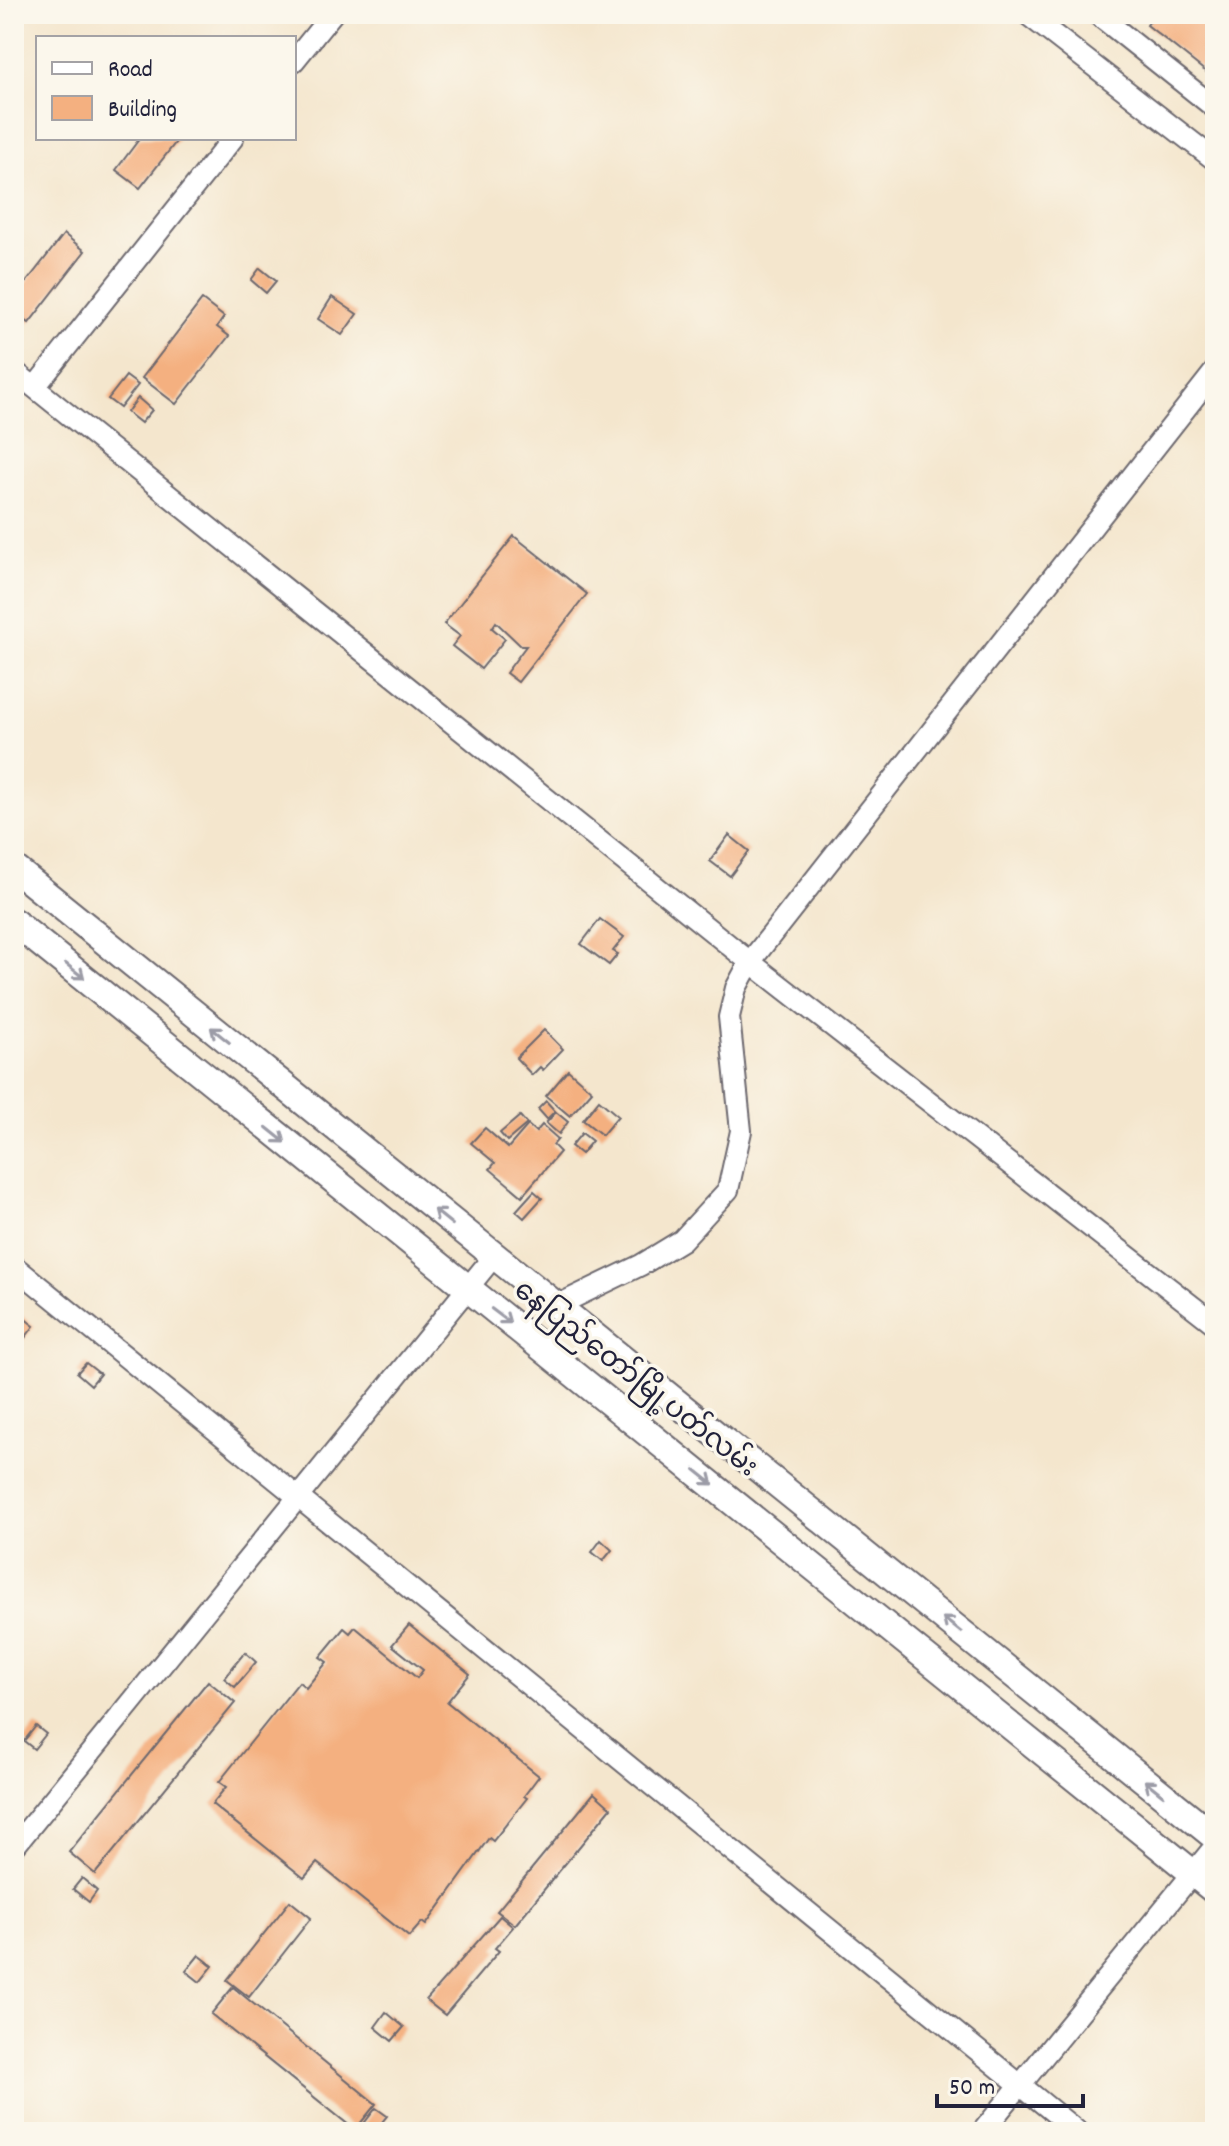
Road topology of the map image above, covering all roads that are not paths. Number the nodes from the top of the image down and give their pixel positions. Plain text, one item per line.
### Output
1 (332, 14) edge
2 (1027, 14) edge
3 (1097, 14) edge
4 (296, 59) edge
5 (1215, 108) edge
6 (231, 140) edge
7 (1215, 160) edge
8 (14, 371) edge
9 (1215, 371) edge
10 (35, 387) junction
11 (14, 868) edge
12 (14, 922) edge
13 (750, 962) junction
14 (493, 1257) junction
15 (14, 1266) edge
16 (466, 1289) junction
17 (556, 1306) junction
18 (1215, 1324) edge
19 (299, 1496) junction
20 (1215, 1837) edge
21 (1215, 1846) edge
22 (14, 1847) edge
23 (1192, 1873) junction
24 (1215, 1891) edge
25 (1021, 2085) junction
26 (982, 2132) edge
27 (1078, 2132) edge

1 - 4 street
2 - 7 street
3 - 5 street
6 - 10 street
8 - 10 street
9 - 13 street
10 - 13 street
14 -> 11 main road, နေပြည်တော်မြို့ပတ်လမ်း
12 -> 16 main road, နေပြည်တော်မြို့ပတ်လမ်း
13 - 17 street
13 - 18 street
14 - 16 street
14 - 17 main road, နေပြည်တော်မြို့ပတ်လမ်း
15 - 19 street
16 - 19 street
16 -> 23 main road, နေပြည်တော်မြို့ပတ်လမ်း
20 -> 17 main road, နေပြည်တော်မြို့ပတ်လမ်း
19 - 22 street
19 - 25 street
21 - 23 street
23 - 24 main road, နေပြည်တော်မြို့ပတ်လမ်း
23 - 25 street
25 - 26 street
25 - 27 street

